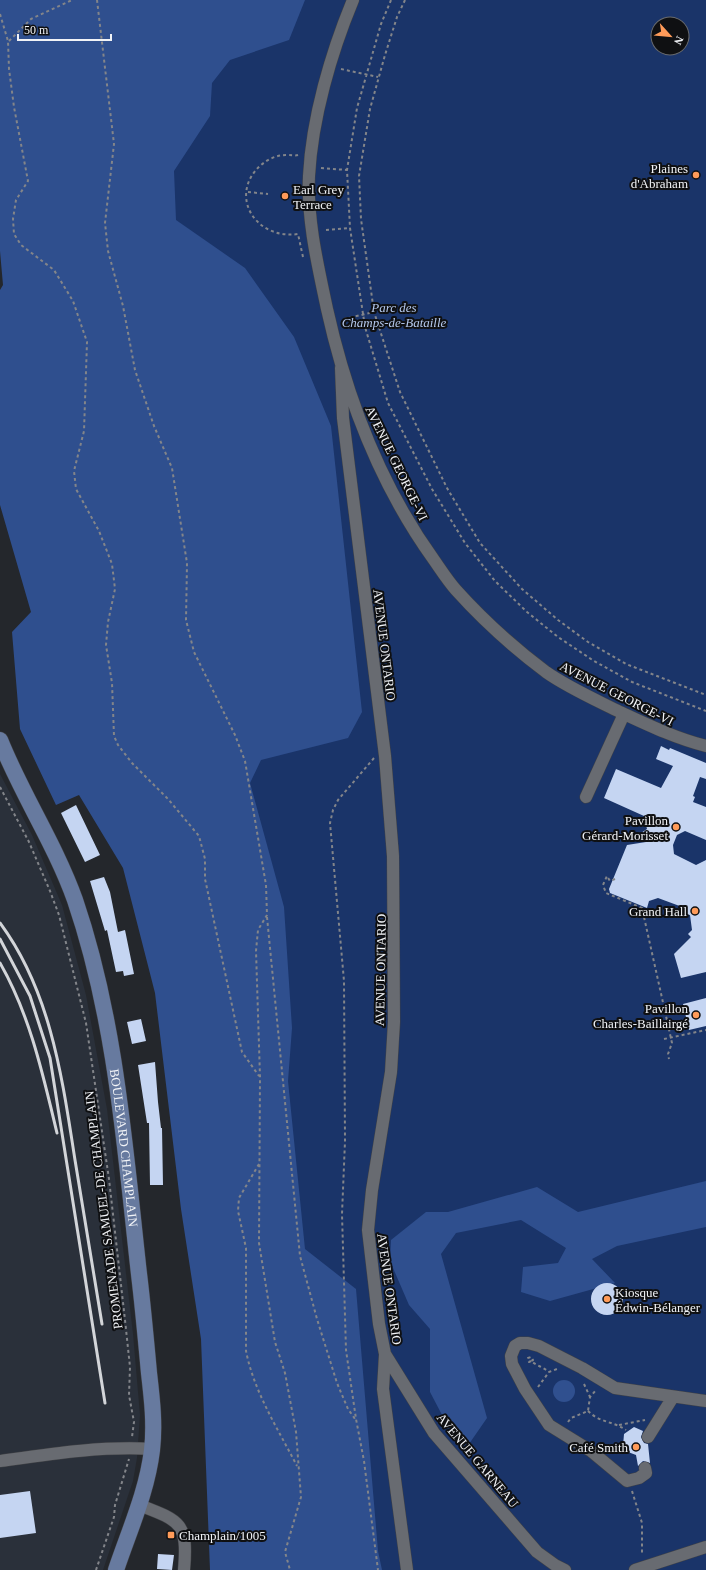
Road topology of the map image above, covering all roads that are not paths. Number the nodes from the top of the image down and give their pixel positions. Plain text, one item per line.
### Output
1 (353, 0) edge
2 (341, 368) junction
3 (367, 439) junction
4 (346, 446) junction
5 (624, 714) junction
6 (0, 740) edge
7 (706, 746) edge
8 (586, 797) dead end
9 (385, 1354) junction
10 (673, 1397) junction
11 (706, 1401) edge
12 (648, 1437) dead end
13 (152, 1449) junction
14 (0, 1461) edge
15 (645, 1468) dead end
16 (139, 1505) junction
17 (706, 1547) edge
18 (638, 1569) edge
19 (116, 1570) edge
20 (184, 1570) edge
21 (407, 1570) edge
22 (565, 1570) edge

1 - 2 street, AVENUE GEORGE-VI
2 - 3 street, AVENUE GEORGE-VI
2 - 4 street, AVENUE ONTARIO
3 - 4 street
3 - 5 street, AVENUE GEORGE-VI
4 - 9 street, AVENUE ONTARIO
5 - 7 street, AVENUE GEORGE-VI
5 - 8 street
6 - 13 main road, BOULEVARD CHAMPLAIN
9 - 21 street, AVENUE ONTARIO
9 - 22 street, AVENUE GARNEAU
10 - 11 street
10 - 12 street
10 - 15 street
13 - 14 street
13 - 16 main road, BOULEVARD CHAMPLAIN
16 - 19 main road, BOULEVARD CHAMPLAIN
16 - 20 street
17 - 18 street

